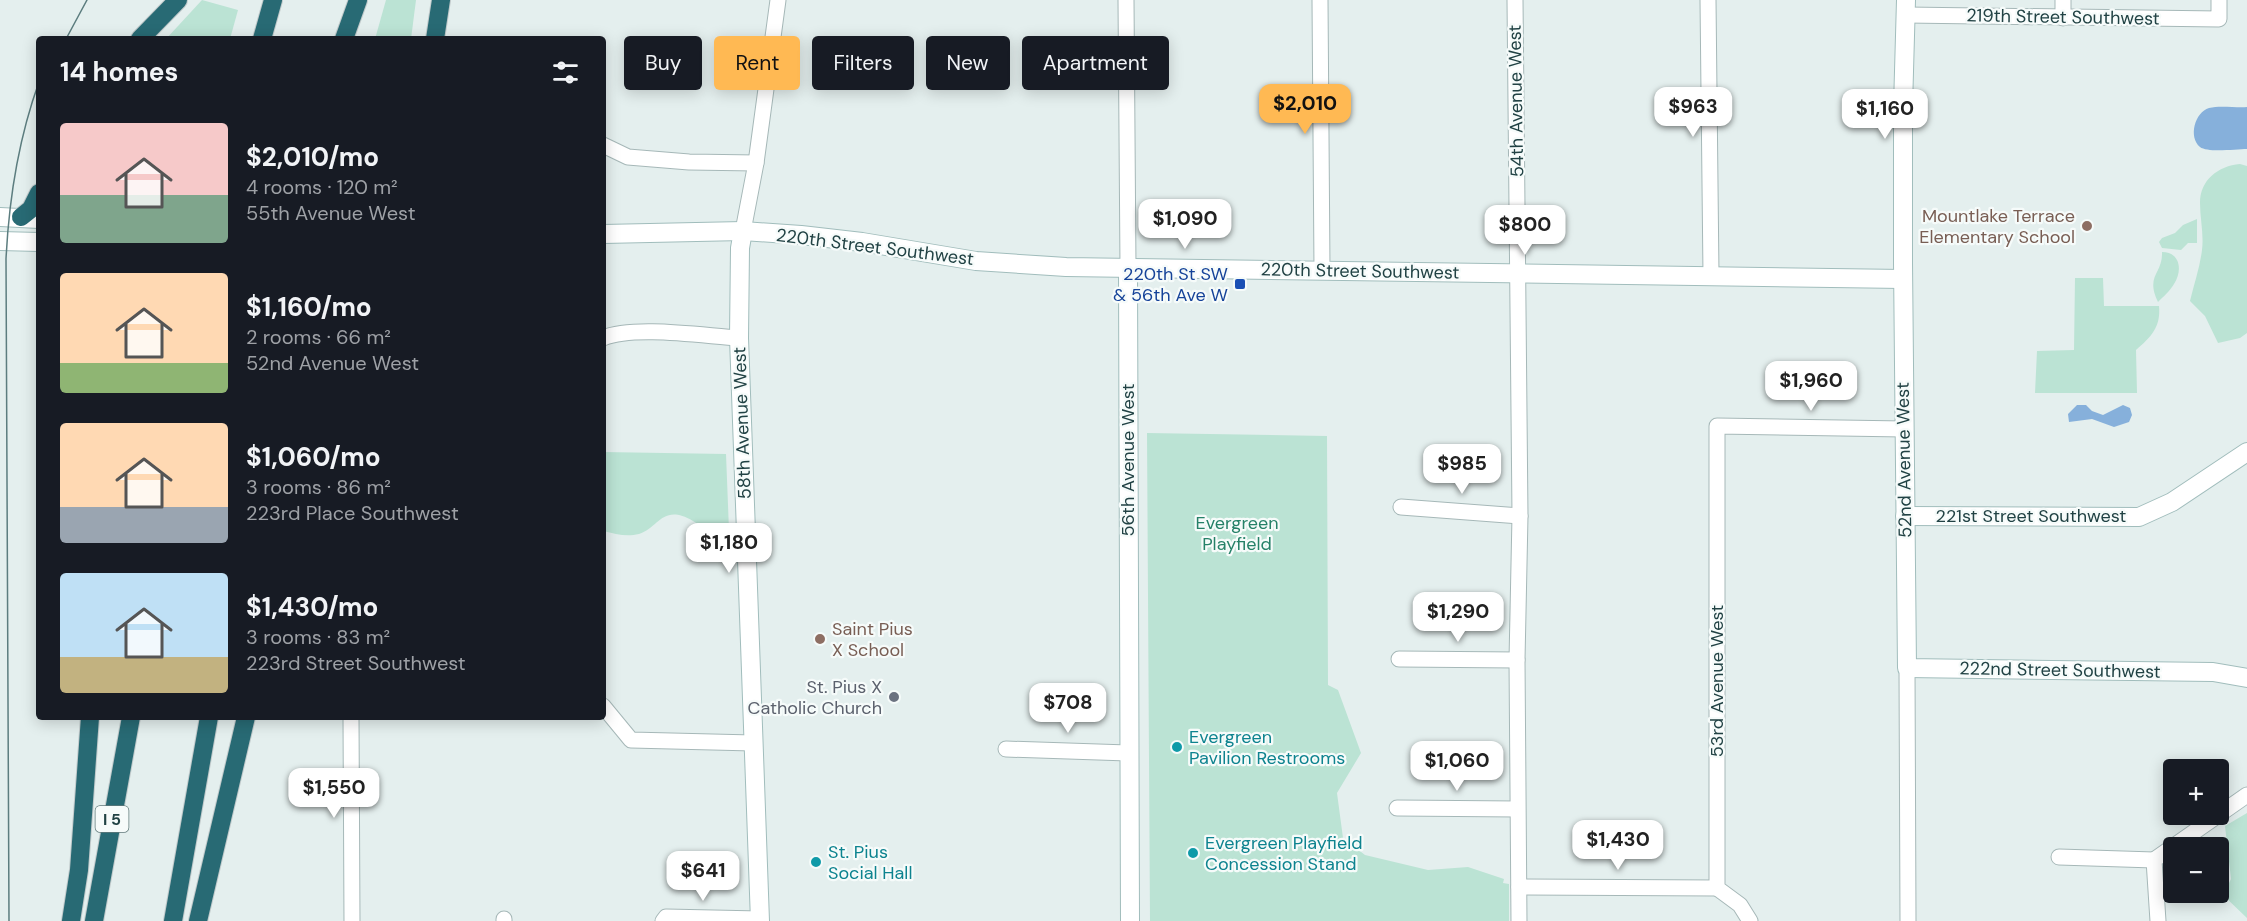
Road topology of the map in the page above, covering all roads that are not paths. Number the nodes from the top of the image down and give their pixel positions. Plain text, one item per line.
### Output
1 (177, 0) edge
2 (273, 0) edge
3 (358, 0) edge
4 (441, 0) edge
5 (778, 0) edge
6 (1126, 0) edge
7 (1320, 0) edge
8 (1515, 0) edge
9 (1708, 0) edge
10 (2063, 0) edge
11 (2219, 0) edge
12 (1906, 8) edge
13 (2063, 18) junction
14 (143, 36) edge
15 (263, 36) edge
16 (345, 36) edge
17 (435, 36) edge
18 (606, 147) edge
19 (756, 163) junction
20 (36, 198) edge
21 (0, 217) edge
22 (30, 218) edge
23 (743, 231) junction
24 (606, 234) edge
25 (0, 241) edge
26 (36, 242) edge
27 (1128, 268) junction
28 (1322, 270) junction
29 (1517, 274) junction
30 (1711, 275) junction
31 (1903, 279) junction
32 (606, 337) edge
33 (739, 339) junction
34 (1904, 429) junction
35 (2247, 452) edge
36 (1401, 507) dead end
37 (1520, 516) junction
38 (1905, 516) junction
39 (1399, 659) dead end
40 (1517, 660) junction
41 (2247, 663) edge
42 (1907, 668) junction
43 (2213, 672) junction
44 (2247, 678) edge
45 (606, 710) edge
46 (90, 720) edge
47 (130, 720) edge
48 (208, 720) edge
49 (245, 720) edge
50 (351, 720) edge
51 (753, 744) junction
52 (1006, 749) dead end
53 (1128, 753) junction
54 (2247, 795) edge
55 (1397, 808) dead end
56 (1517, 808) junction
57 (2059, 857) dead end
58 (2154, 860) junction
59 (1519, 887) junction
60 (1718, 888) junction
61 (760, 920) edge
62 (71, 921) edge
63 (94, 921) edge
64 (173, 921) edge
65 (198, 921) edge
66 (352, 921) edge
67 (663, 921) edge
68 (1130, 921) edge
69 (1519, 921) edge
70 (1750, 921) edge
71 (1908, 921) edge
72 (2158, 921) edge

1 - 14 highway
2 - 15 highway
3 - 16 highway
4 - 17 highway
5 - 19 street, 58th Avenue West
6 - 27 street, 56th Avenue West
7 - 28 street
8 - 29 street, 54th Avenue West
9 - 30 street
10 - 13 street
11 - 13 street, 219th Street Southwest
12 - 13 street, 219th Street Southwest
12 - 31 street, 52nd Avenue West
18 - 19 street
19 - 23 street, 58th Avenue West
20 - 22 highway
21 - 22 street
23 - 24 street, 220th Street Southwest
23 - 27 street, 220th Street Southwest
23 - 33 street, 58th Avenue West
25 - 26 street
27 - 28 street, 220th Street Southwest
27 - 53 street, 56th Avenue West
28 - 29 street, 220th Street Southwest
29 - 30 street, 220th Street Southwest
29 - 37 street, 54th Avenue West
30 - 31 street, 220th Street Southwest
31 - 34 street, 52nd Avenue West
32 - 33 street
33 - 51 street, 58th Avenue West
34 - 38 street, 52nd Avenue West
34 - 60 street, 53rd Avenue West
35 - 38 street, 221st Street Southwest
36 - 37 street
37 - 40 street, 54th Avenue West
38 - 42 street, 52nd Avenue West
39 - 40 street
40 - 56 street, 54th Avenue West
41 - 43 street, 222nd Street Southwest
42 - 43 street, 222nd Street Southwest
42 - 71 street, 52nd Avenue West
43 - 44 street, 222nd Street Southwest
45 - 51 street
46 - 62 highway
47 - 63 highway, I 5
48 - 64 highway
49 - 65 highway
50 - 66 street
51 - 61 street, 58th Avenue West
52 - 53 street
53 - 68 street, 56th Avenue West
54 - 58 street
55 - 56 street
56 - 59 street, 54th Avenue West
57 - 58 street
58 - 72 street
59 - 60 street
59 - 69 street, 54th Avenue West
60 - 70 street
61 - 67 street

